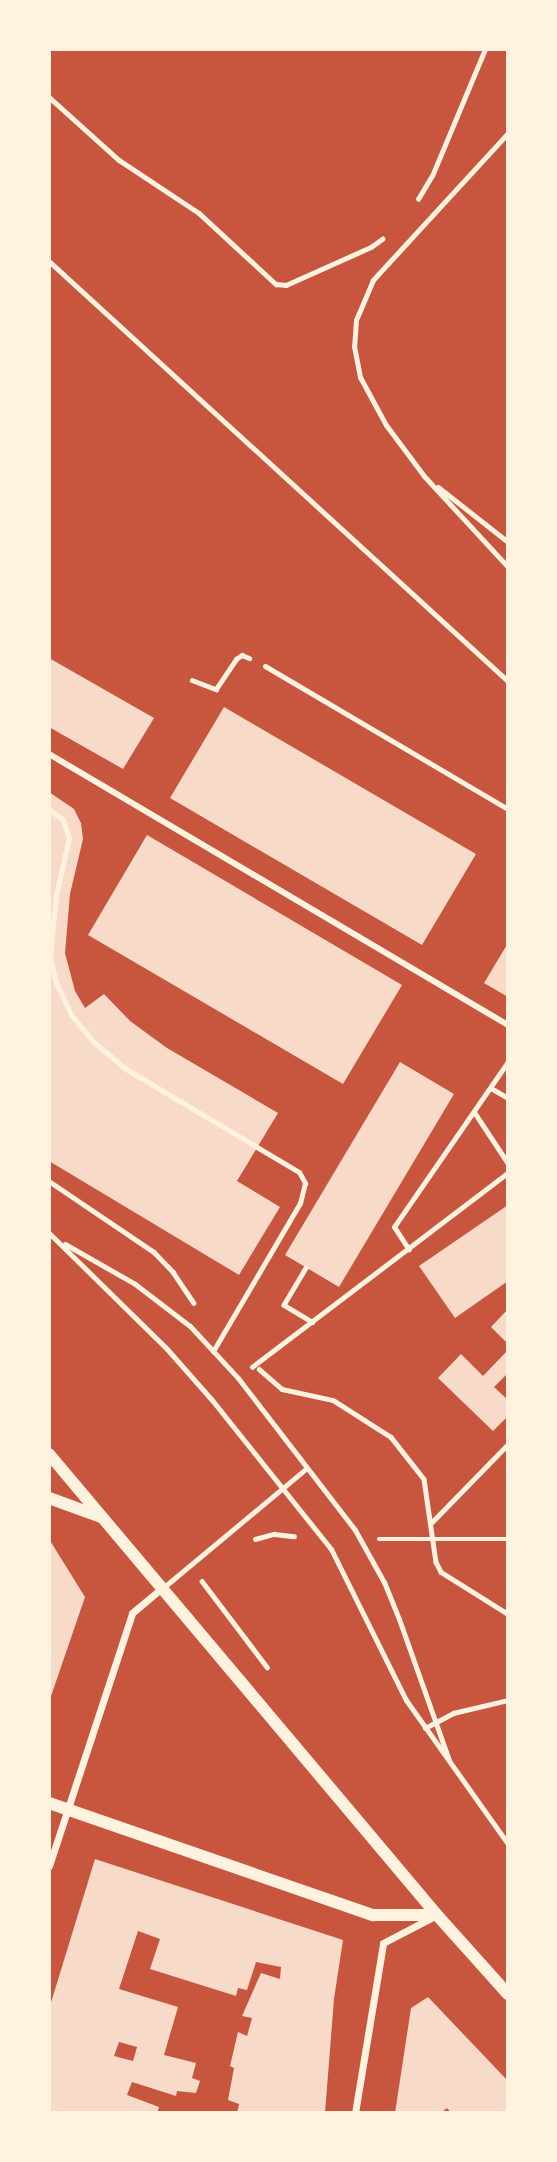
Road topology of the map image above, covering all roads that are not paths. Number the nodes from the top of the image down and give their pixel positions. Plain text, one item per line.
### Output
1 (508, 133) edge
2 (424, 476) junction
3 (508, 542) edge
4 (508, 567) edge
5 (265, 666) dead end
6 (49, 754) edge
7 (49, 809) edge
8 (508, 809) edge
9 (508, 1025) edge
10 (49, 1233) edge
11 (56, 1239) junction
12 (213, 1351) junction
13 (49, 1454) edge
14 (307, 1468) junction
15 (283, 1488) junction
16 (49, 1498) edge
17 (101, 1517) junction
18 (161, 1589) junction
19 (508, 1700) edge
20 (437, 1721) junction
21 (425, 1728) junction
22 (452, 1768) junction
23 (49, 1803) edge
24 (67, 1809) junction
25 (508, 1844) edge
26 (49, 1867) edge
27 (437, 1915) junction
28 (508, 1994) edge
29 (355, 2113) edge

1 - 2 lane
2 - 3 lane
2 - 4 lane
5 - 8 lane
6 - 9 street
7 - 12 lane
10 - 11 lane
11 - 12 lane
11 - 15 lane
12 - 14 lane
13 - 17 street
14 - 15 lane
14 - 20 lane
15 - 18 lane
15 - 21 lane
16 - 17 street
17 - 18 street
18 - 24 street
18 - 27 street
19 - 20 lane
20 - 21 lane
20 - 22 lane
21 - 22 lane
22 - 25 lane
23 - 24 street
24 - 26 street
24 - 27 street
27 - 28 street
27 - 29 street

